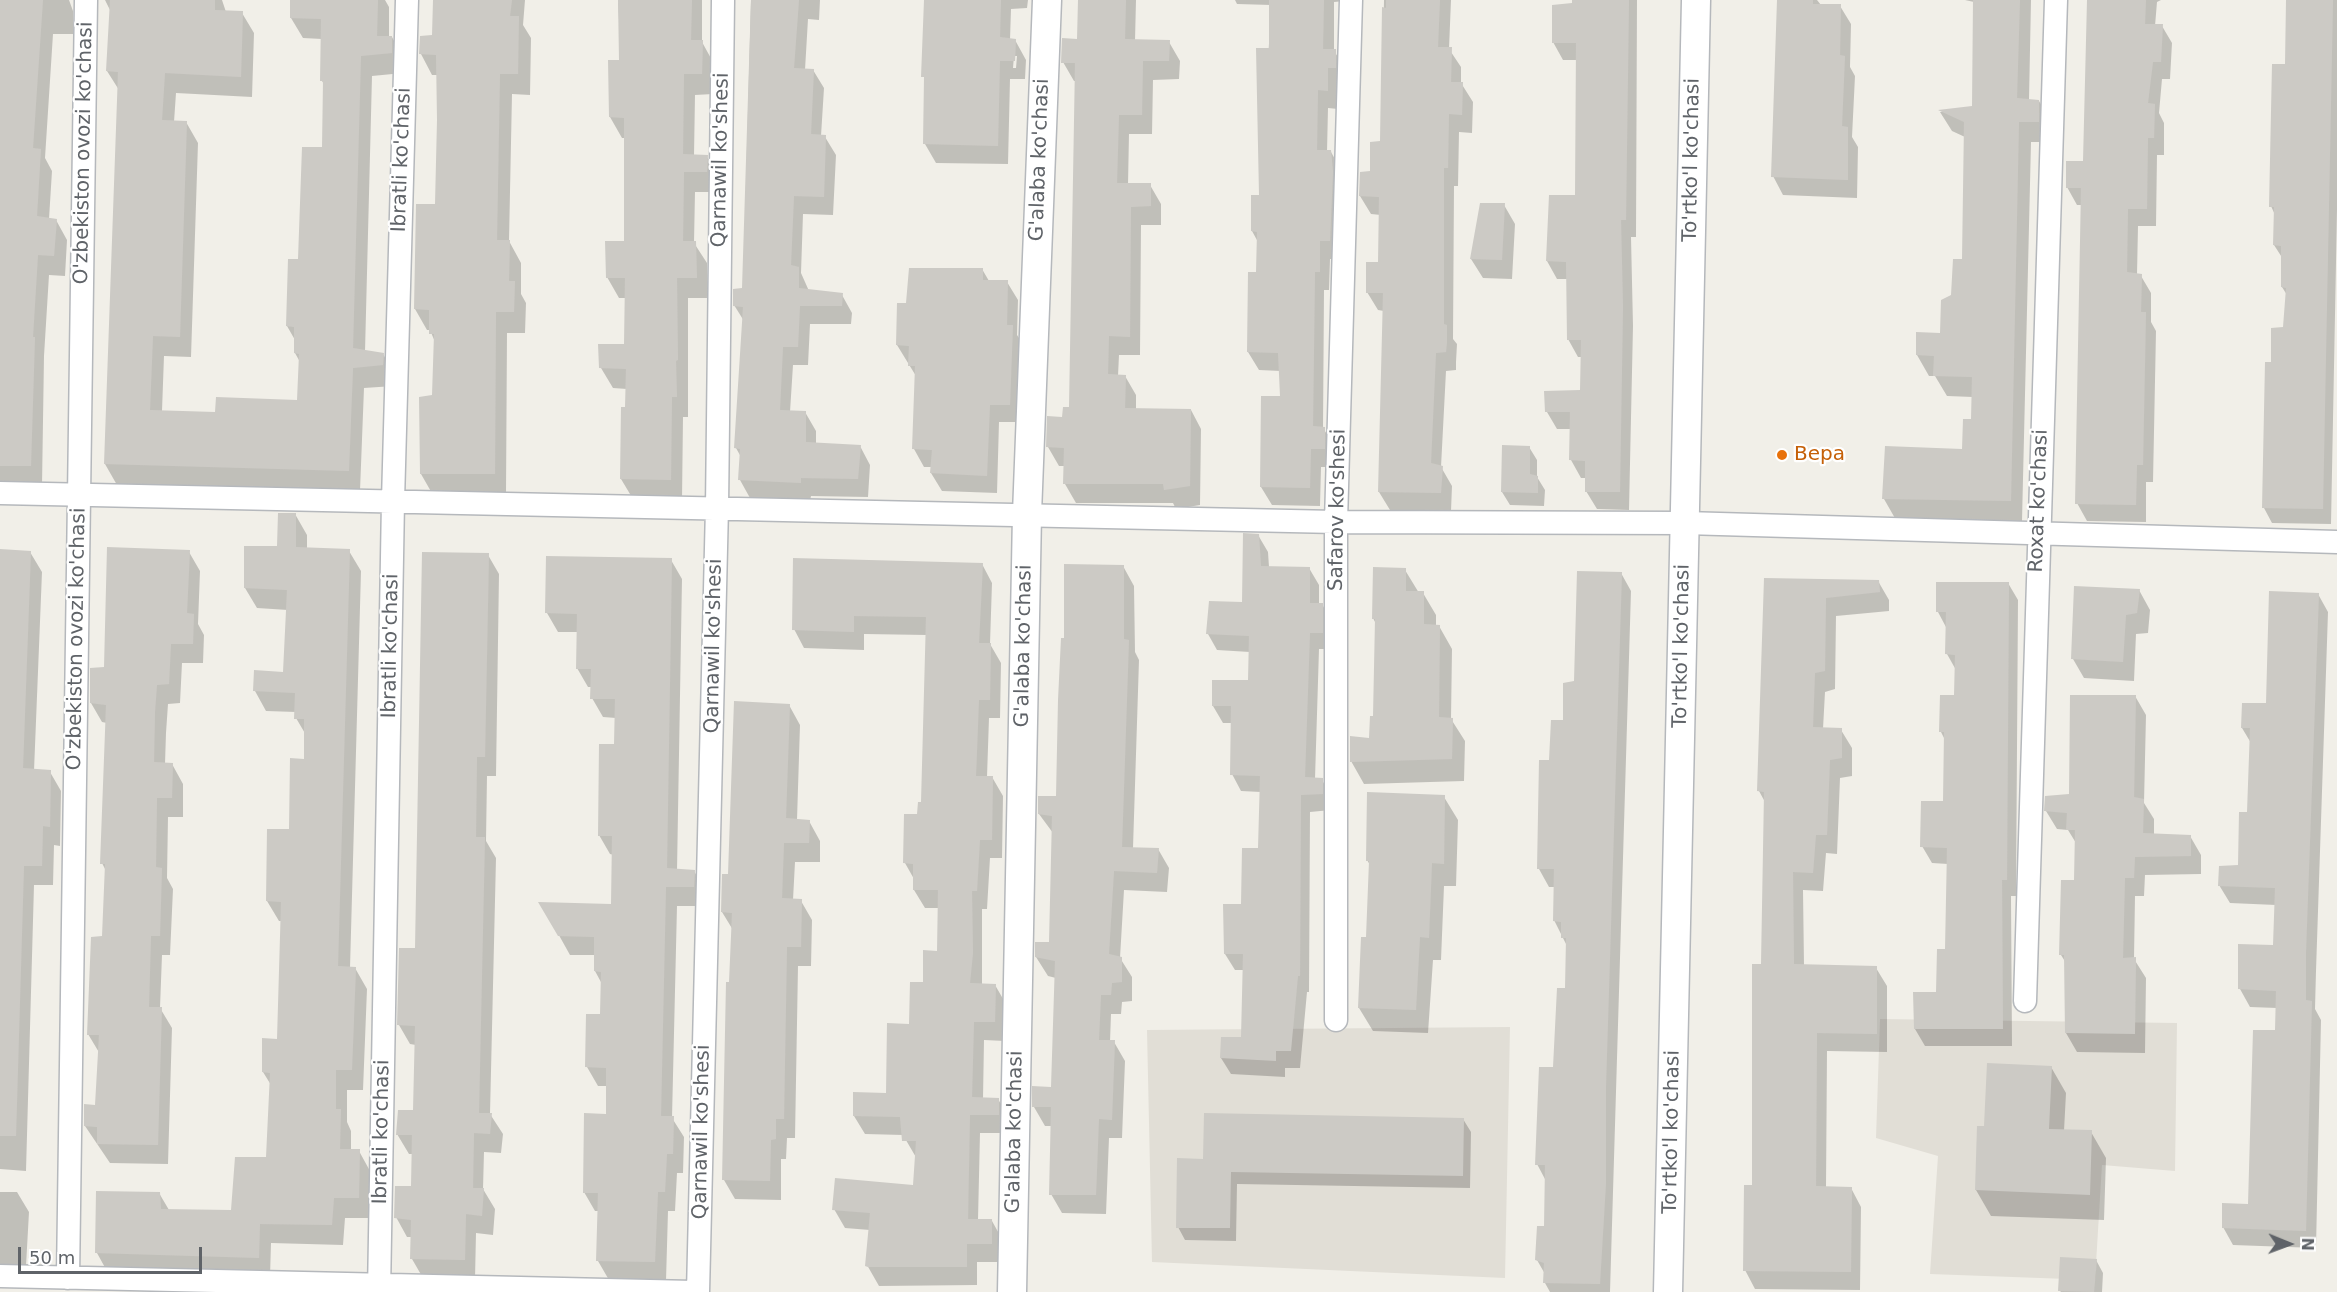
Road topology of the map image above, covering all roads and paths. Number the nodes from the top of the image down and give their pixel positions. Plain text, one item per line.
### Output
1 (86, 0) edge
2 (407, 0) edge
3 (723, 0) edge
4 (1047, 0) edge
5 (1351, 0) edge
6 (1696, 0) edge
7 (2056, 0) edge
8 (0, 494) edge
9 (79, 495) junction
10 (393, 501) junction
11 (717, 507) junction
12 (1027, 514) junction
13 (1336, 522) junction
14 (1685, 523) junction
15 (2038, 535) junction
16 (2337, 542) edge
17 (2025, 1001) dead end
18 (1336, 1020) dead end
19 (0, 1276) edge
20 (69, 1278) junction
21 (379, 1288) edge
22 (693, 1292) edge
23 (698, 1292) edge
24 (1012, 1292) edge
25 (1668, 1292) edge

1 - 9 street, O'zbekiston ovozi ko'chasi
2 - 10 street, Ibratli ko'chasi
3 - 11 street, Qarnawil ko'shesi
4 - 12 street, G'alaba ko'chasi
5 - 13 street, Safarov ko'shesi
6 - 14 street, To'rtko'l ko'chasi
7 - 15 street, Roxat ko'chasi
8 - 9 street
9 - 10 street
9 - 20 street, O'zbekiston ovozi ko'chasi
10 - 11 street
10 - 21 street, Ibratli ko'chasi
11 - 12 street
11 - 23 street, Qarnawil ko'shesi
12 - 13 street
12 - 24 street, G'alaba ko'chasi
13 - 14 street
13 - 18 street, Safarov ko'shesi
14 - 15 street
14 - 25 street, To'rtko'l ko'chasi
15 - 16 street
15 - 17 street, Roxat ko'chasi
19 - 20 street
20 - 21 street
21 - 22 street

